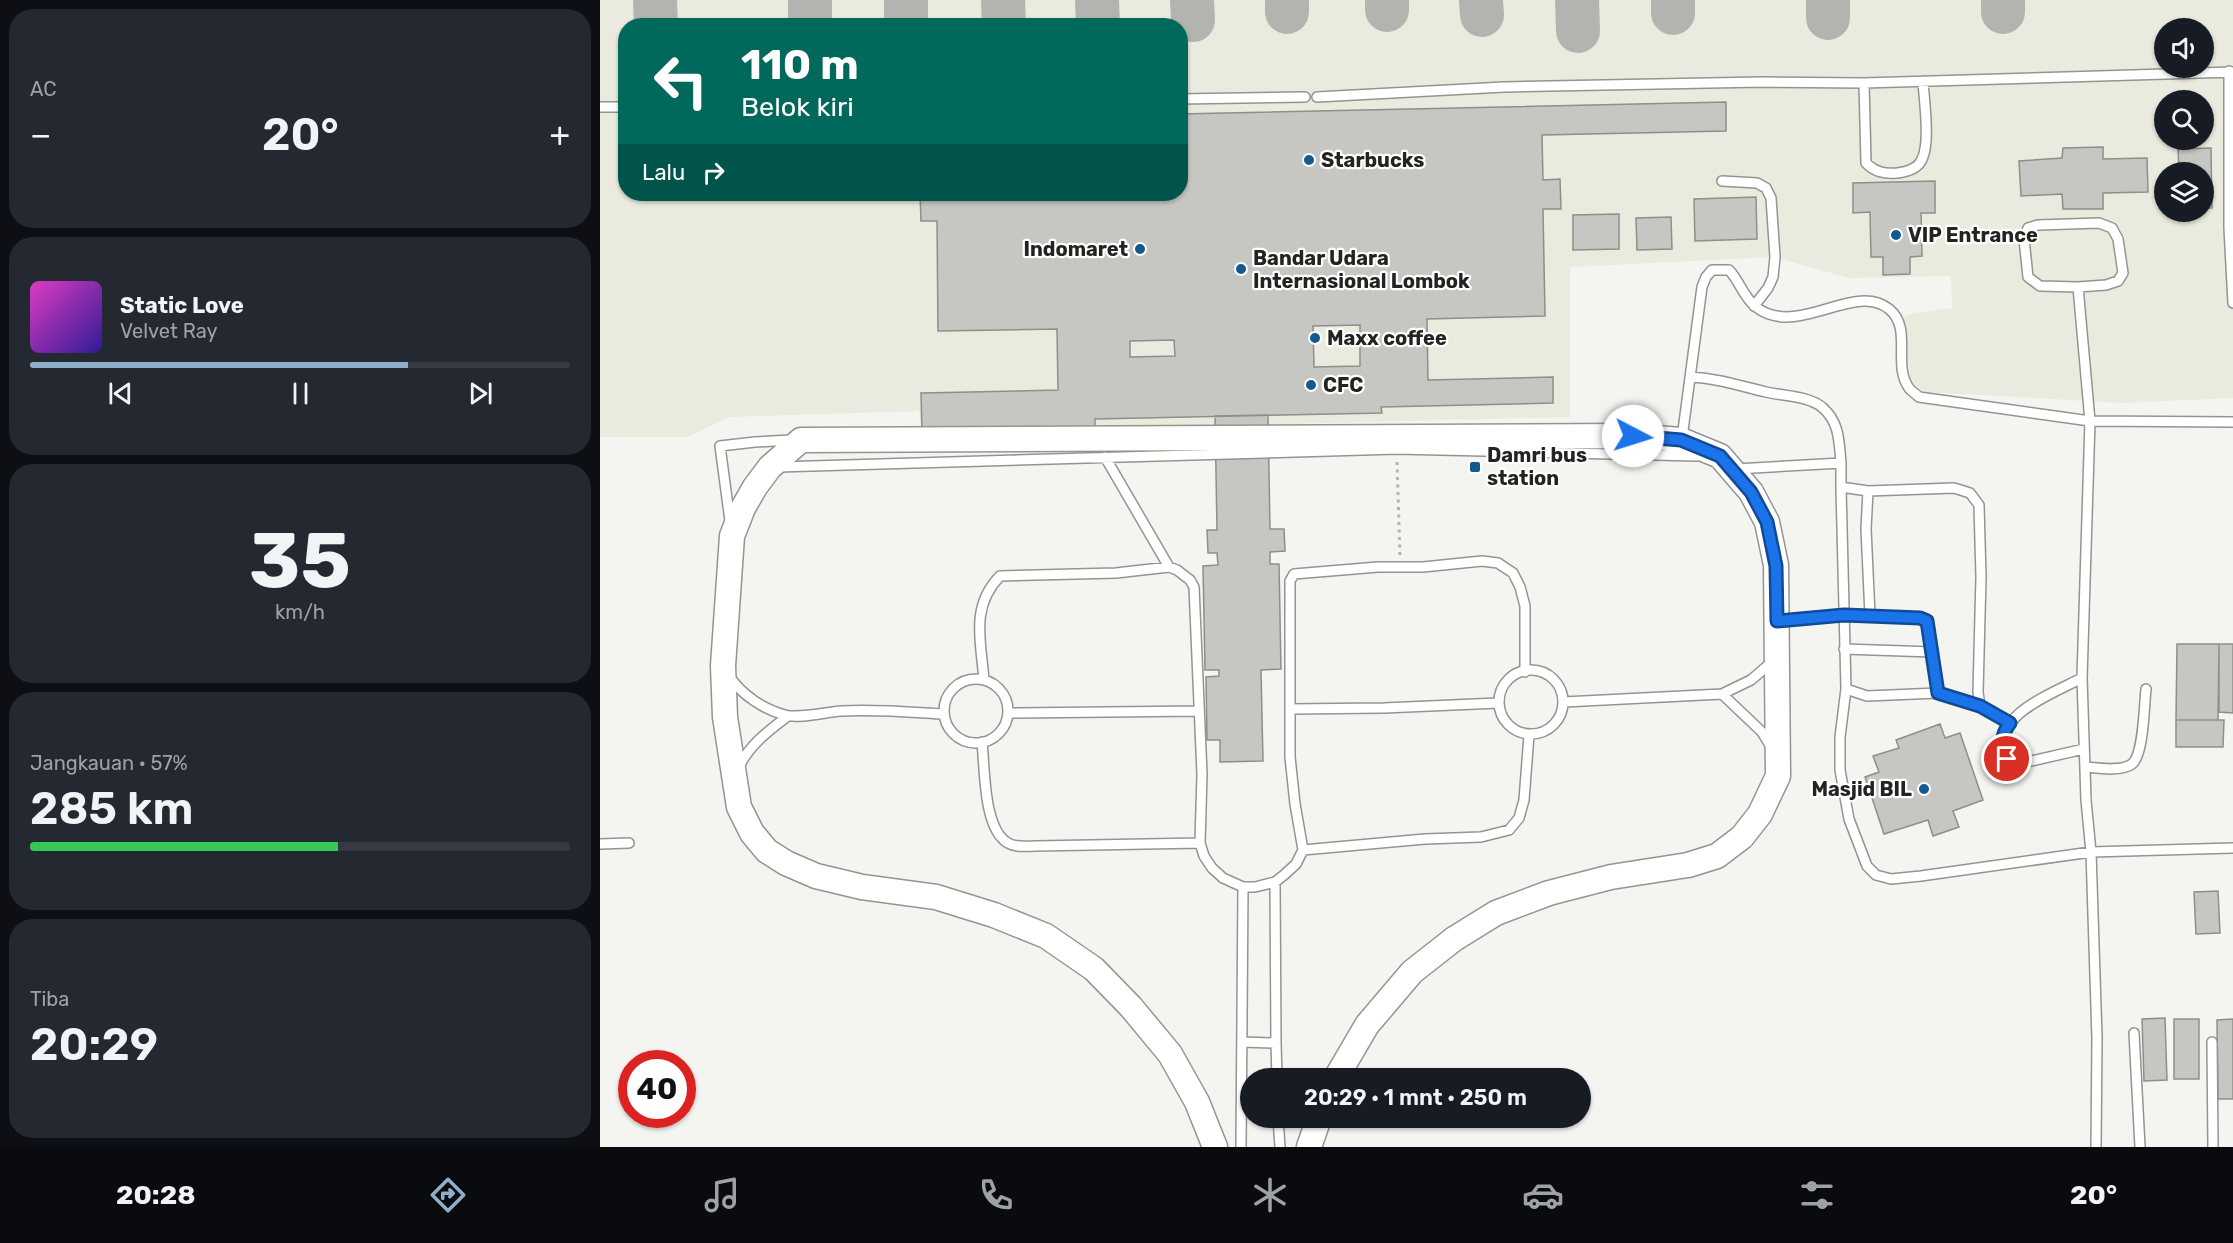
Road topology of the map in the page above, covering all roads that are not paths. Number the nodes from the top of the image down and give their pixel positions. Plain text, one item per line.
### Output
1 (2231, 71) edge
2 (1923, 81) junction
3 (1864, 83) junction
4 (1305, 97) dead end
5 (1317, 97) dead end
6 (1188, 99) edge
7 (618, 107) edge
8 (600, 108) edge
9 (1722, 181) dead end
10 (2078, 287) junction
11 (2233, 303) edge
12 (1754, 306) junction
13 (1689, 377) junction
14 (2090, 421) junction
15 (2233, 422) edge
16 (801, 440) junction
17 (1681, 440) junction
18 (1105, 457) junction
19 (1725, 463) junction
20 (1841, 463) junction
21 (770, 467) junction
22 (1841, 487) junction
23 (1868, 491) junction
24 (732, 536) junction
25 (1169, 567) junction
26 (1844, 615) junction
27 (1870, 615) junction
28 (1777, 621) junction
29 (1844, 649) junction
30 (1933, 652) junction
31 (1776, 657) junction
32 (723, 666) junction
33 (1525, 672) junction
34 (2082, 678) junction
35 (984, 680) junction
36 (1846, 689) junction
37 (2146, 689) dead end
38 (1938, 693) junction
39 (1722, 694) junction
40 (1564, 702) junction
41 (1498, 703) junction
42 (1980, 706) junction
43 (1290, 709) junction
44 (1198, 711) junction
45 (1008, 713) junction
46 (943, 714) junction
47 (788, 716) junction
48 (2010, 723) junction
49 (1529, 735) junction
50 (982, 742) junction
51 (2084, 749) junction
52 (1777, 758) junction
53 (2085, 767) junction
54 (734, 779) junction
55 (629, 843) dead end
56 (1200, 843) junction
57 (600, 844) edge
58 (2233, 848) edge
59 (1303, 850) junction
60 (2091, 852) junction
61 (1275, 882) junction
62 (1243, 887) junction
63 (2134, 1033) dead end
64 (1242, 1042) junction
65 (2212, 1042) dead end
66 (1276, 1043) junction
67 (1277, 1068) edge
68 (1342, 1068) edge
69 (1279, 1128) edge
70 (1316, 1128) edge
71 (1215, 1147) edge
72 (1241, 1147) edge
73 (1280, 1147) edge
74 (1309, 1147) edge
75 (2096, 1147) edge
76 (2140, 1147) edge
77 (2213, 1147) edge

1 - 2 lane
1 - 11 lane
2 - 3 lane
2 - 3 lane
3 - 5 lane
4 - 6 lane
7 - 8 lane
9 - 12 lane
10 - 10 lane
10 - 14 lane
12 - 13 lane
12 - 14 lane
13 - 17 lane
13 - 20 lane
14 - 15 lane
14 - 34 lane
16 - 17 street
16 - 21 street
16 - 24 lane
17 - 19 street
18 - 19 lane
18 - 21 lane
18 - 25 lane
19 - 20 lane
19 - 28 street
20 - 22 lane
21 - 24 street
22 - 23 lane
22 - 26 lane
23 - 27 lane
23 - 42 lane
24 - 32 street
25 - 35 lane
25 - 44 lane
26 - 27 lane
26 - 28 lane
26 - 29 lane
27 - 30 lane
28 - 31 street
29 - 30 lane
29 - 36 lane
30 - 38 lane
31 - 39 lane
31 - 52 street
32 - 47 lane
32 - 54 street
33 - 40 lane
33 - 41 lane
33 - 43 lane
34 - 48 lane
34 - 51 lane
35 - 45 lane
35 - 46 lane
36 - 38 lane
36 - 60 lane
37 - 53 lane
38 - 42 lane
39 - 40 lane
39 - 52 lane
40 - 49 lane
41 - 43 lane
41 - 49 lane
42 - 48 lane
43 - 59 lane
44 - 45 lane
44 - 56 lane
45 - 50 lane
46 - 47 lane
46 - 50 lane
47 - 54 lane
48 - 51 lane
49 - 59 lane
50 - 56 lane
51 - 53 lane
52 - 68 street
53 - 60 lane
54 - 71 street
55 - 57 lane
56 - 62 lane
58 - 60 lane
59 - 61 lane
60 - 75 lane
61 - 62 lane
61 - 66 lane
62 - 64 lane
63 - 76 lane
64 - 66 lane
64 - 72 lane
65 - 77 lane
66 - 67 lane
69 - 73 lane
70 - 74 street

